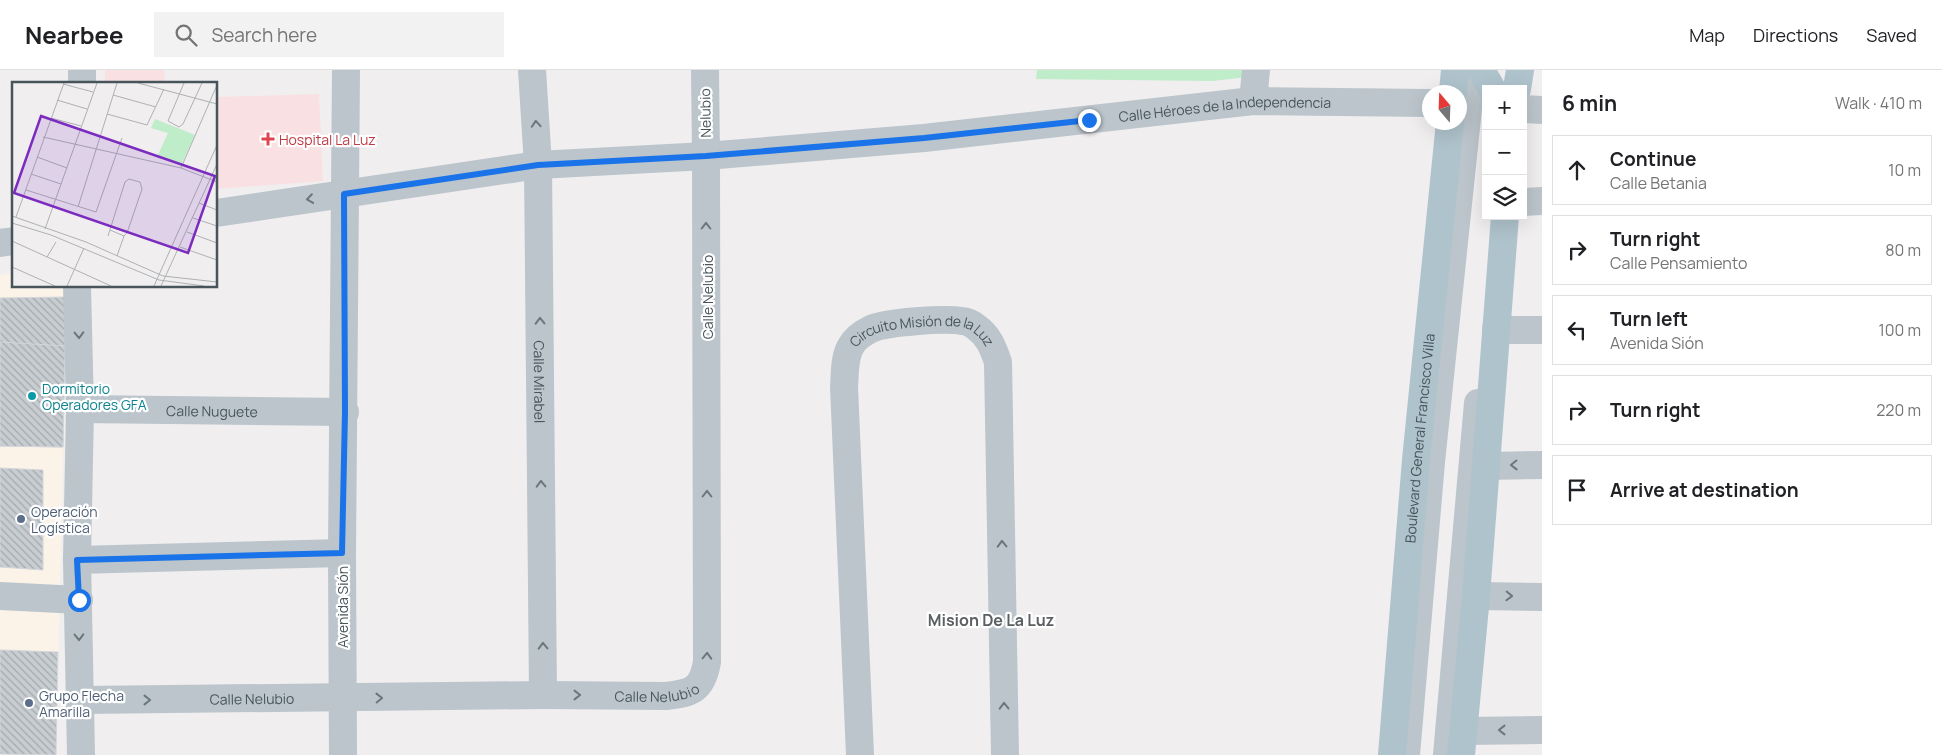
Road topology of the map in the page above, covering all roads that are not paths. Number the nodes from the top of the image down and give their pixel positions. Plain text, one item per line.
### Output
1 (346, 70) edge
2 (532, 70) edge
3 (704, 70) edge
4 (1256, 70) edge
5 (1455, 70) edge
6 (1472, 70) edge
7 (1481, 70) edge
8 (1508, 70) edge
9 (1520, 70) edge
10 (1458, 85) edge
11 (1490, 85) edge
12 (1507, 85) edge
13 (1518, 85) edge
14 (1467, 90) edge
15 (1253, 101) junction
16 (1422, 104) edge
17 (1527, 109) edge
18 (1542, 110) edge
19 (1460, 130) edge
20 (1461, 130) edge
21 (706, 156) junction
22 (538, 165) junction
23 (344, 194) junction
24 (1527, 202) edge
25 (1542, 202) edge
26 (218, 213) edge
27 (1495, 220) edge
28 (1505, 220) edge
29 (78, 288) edge
30 (1496, 330) junction
31 (1542, 330) edge
32 (80, 409) junction
33 (345, 412) junction
34 (1542, 465) edge
35 (1486, 466) junction
36 (342, 553) junction
37 (77, 560) junction
38 (0, 596) edge
39 (1476, 596) junction
40 (1542, 598) edge
41 (79, 600) junction
42 (543, 695) junction
43 (343, 698) junction
44 (81, 700) junction
45 (1542, 730) edge
46 (1462, 743) edge
47 (81, 755) edge
48 (343, 755) edge
49 (860, 755) edge
50 (1005, 755) edge
51 (1392, 755) edge
52 (1406, 755) edge
53 (1447, 755) edge

1 - 23 street, Avenida Sión
22 -> 2 street, Calle Mirabel
3 - 21 street, Nelubio
4 - 15 street
5 - 10 main road, Boulevard General Francisco Villa
6 - 14 street
7 - 11 main road
8 - 12 street
9 - 13 main road
15 - 16 street, Calle Héroes de la Independencia
15 - 21 street, Calle Héroes de la Independencia
17 - 18 street
19 - 51 main road, Boulevard General Francisco Villa
20 - 52 street
21 - 22 street, Calle Héroes de la Independencia
42 -> 21 street, Calle Nelubio
22 - 23 street, Calle Héroes de la Independencia
42 -> 22 street, Calle Mirabel
23 -> 26 street, Calle Héroes de la Independencia
23 - 33 street, Avenida Sión
24 - 25 street
27 - 53 street
28 - 30 main road
29 -> 32 street
30 - 31 street
30 - 35 main road
32 - 33 street, Calle Nuguete
32 - 37 street
33 - 36 street, Avenida Sión
34 -> 35 street
35 - 39 main road
36 - 37 street
36 - 43 street, Avenida Sión
37 - 41 street
38 - 41 street
39 -> 40 street
39 - 46 main road
41 -> 44 street
43 -> 42 street, Calle Nelubio
44 -> 43 street, Calle Nelubio
43 - 48 street, Avenida Sión
44 - 47 street
45 -> 46 street
50 -> 49 street, Circuito Misión de la Luz

